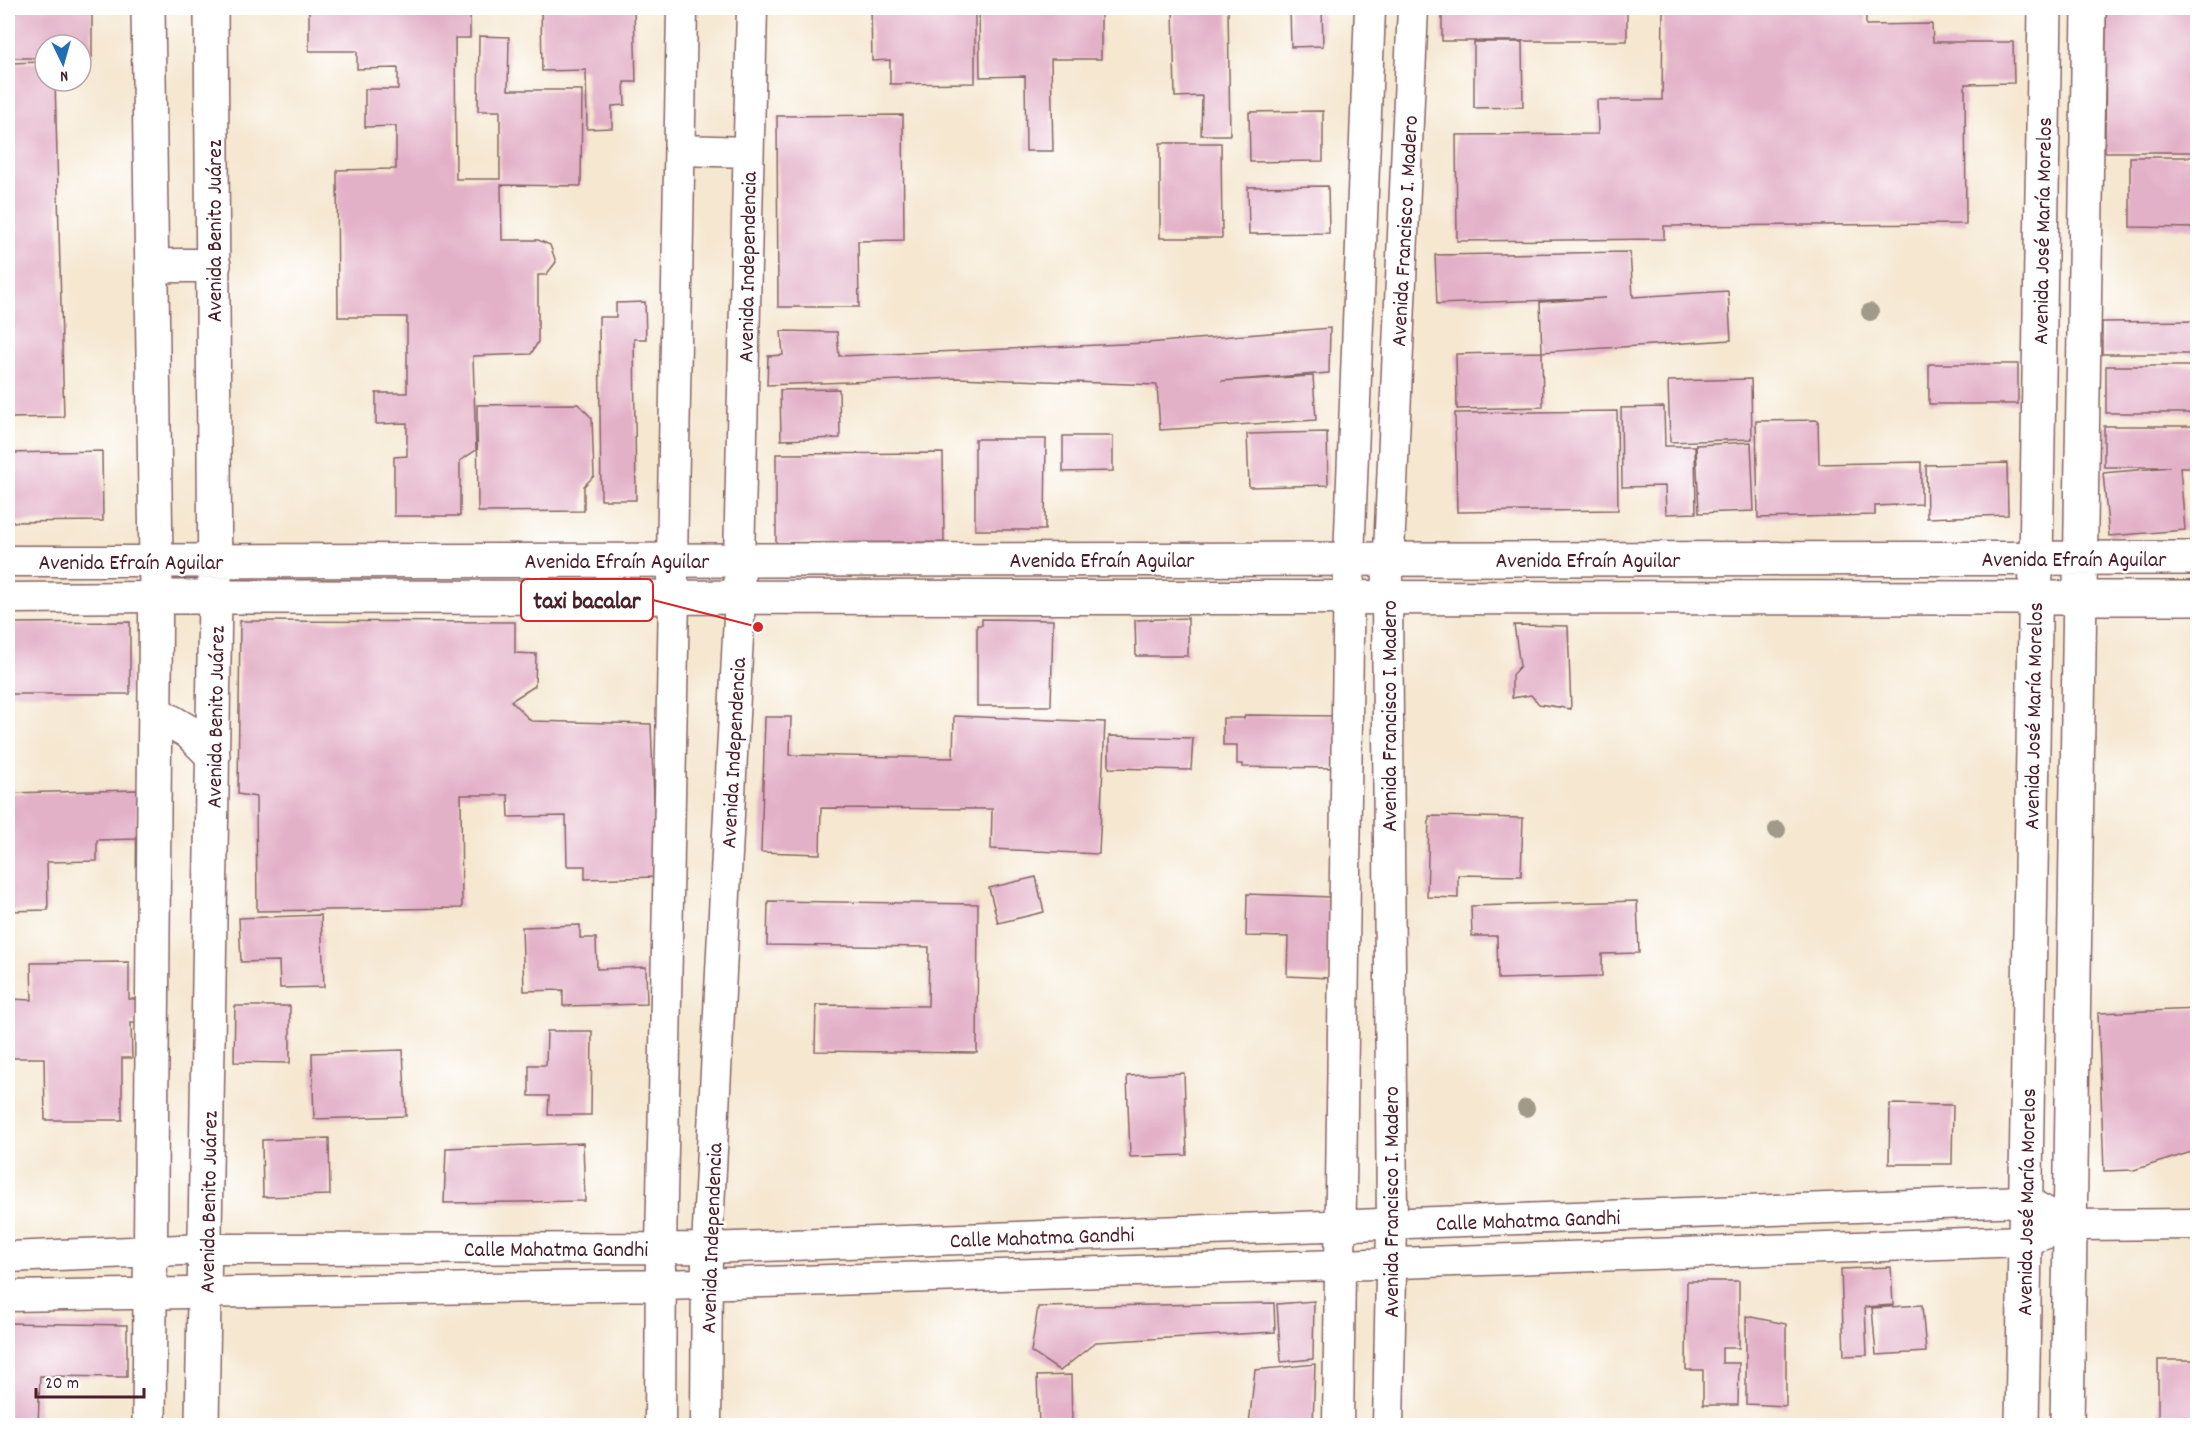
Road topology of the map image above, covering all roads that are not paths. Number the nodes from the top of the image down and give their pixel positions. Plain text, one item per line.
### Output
1 (148, 8) edge
2 (211, 8) edge
3 (682, 8) edge
4 (752, 8) edge
5 (1370, 8) edge
6 (1413, 8) edge
7 (2045, 8) edge
8 (2089, 8) edge
9 (680, 150) junction
10 (748, 152) junction
11 (214, 264) junction
12 (152, 266) junction
13 (2035, 558) junction
14 (2079, 558) junction
15 (2198, 558) edge
16 (1349, 559) junction
17 (1389, 559) junction
18 (672, 560) junction
19 (739, 560) junction
20 (8, 561) edge
21 (156, 561) junction
22 (216, 561) junction
23 (156, 597) junction
24 (215, 597) junction
25 (674, 597) junction
26 (740, 597) junction
27 (1349, 597) junction
28 (1387, 597) junction
29 (8, 598) edge
30 (2034, 598) junction
31 (2079, 598) junction
32 (2198, 598) edge
33 (155, 712) junction
34 (213, 756) junction
35 (2025, 1202) junction
36 (1392, 1223) junction
37 (2198, 1224) edge
38 (1342, 1226) junction
39 (2070, 1226) junction
40 (2025, 1241) junction
41 (661, 1247) junction
42 (707, 1248) junction
43 (206, 1249) junction
44 (152, 1253) junction
45 (8, 1257) edge
46 (1390, 1263) junction
47 (1341, 1265) junction
48 (707, 1283) junction
49 (662, 1285) junction
50 (152, 1293) junction
51 (206, 1293) junction
52 (8, 1296) edge
53 (149, 1425) edge
54 (202, 1425) edge
55 (660, 1425) edge
56 (706, 1425) edge
57 (1338, 1425) edge
58 (1388, 1425) edge
59 (2022, 1425) edge
60 (2067, 1425) edge

1 - 12 main road
2 - 11 main road, Avenida Benito Juárez
3 - 9 street, Avenida Independencia
4 - 10 street, Avenida Independencia
5 - 16 street, Avenida Francisco I. Madero
6 - 17 street, Avenida Francisco I. Madero
7 - 13 main road, Avenida José María Morelos
8 - 14 main road, Avenida José María Morelos
9 - 10 street
9 - 18 street, Avenida Independencia
10 - 19 street, Avenida Independencia
11 - 12 main road
11 - 22 main road, Avenida Benito Juárez
12 - 21 main road
13 - 14 main road, Avenida Efraín Aguilar
13 - 17 main road, Avenida Efraín Aguilar
13 - 30 main road, Avenida José María Morelos
14 - 15 main road, Avenida Efraín Aguilar
14 - 31 main road, Avenida José María Morelos
16 - 17 main road, Avenida Efraín Aguilar
16 - 19 main road, Avenida Efraín Aguilar
16 - 27 street, Avenida Francisco I. Madero
17 - 28 street, Avenida Francisco I. Madero
18 - 19 main road, Avenida Efraín Aguilar
18 - 22 main road, Avenida Efraín Aguilar
18 - 25 street, Avenida Independencia
19 - 26 street, Avenida Independencia
20 - 21 street, Avenida Efraín Aguilar
21 - 22 main road, Avenida Efraín Aguilar
21 - 23 main road
22 - 24 main road, Avenida Benito Juárez
23 - 24 main road, Avenida Efraín Aguilar
23 - 29 street, Avenida Efraín Aguilar
23 - 33 main road
24 - 25 main road, Avenida Efraín Aguilar
24 - 34 main road, Avenida Benito Juárez
25 - 26 main road, Avenida Efraín Aguilar
25 - 41 street, Avenida Independencia
26 - 27 main road, Avenida Efraín Aguilar
26 - 42 street, Avenida Independencia
27 - 28 main road, Avenida Efraín Aguilar
27 - 38 street, Avenida Francisco I. Madero
28 - 30 main road, Avenida Efraín Aguilar
28 - 36 street, Avenida Francisco I. Madero
30 - 31 main road, Avenida Efraín Aguilar
30 - 35 main road, Avenida José María Morelos
31 - 32 main road, Avenida Efraín Aguilar
31 - 39 main road, Avenida José María Morelos
33 - 34 main road
33 - 44 main road
34 - 43 main road, Avenida Benito Juárez
35 - 36 street, Calle Mahatma Gandhi
35 - 39 street, Calle Mahatma Gandhi
35 - 40 main road, Avenida José María Morelos
36 - 38 street, Calle Mahatma Gandhi
36 - 46 street, Avenida Francisco I. Madero
37 - 39 street, Calle Mahatma Gandhi
38 - 42 street, Calle Mahatma Gandhi
38 - 47 street, Avenida Francisco I. Madero
39 - 40 street, Calle Mahatma Gandhi
39 - 60 main road, Avenida José María Morelos
40 - 46 street, Calle Mahatma Gandhi
40 - 59 main road, Avenida José María Morelos
41 - 42 street, Calle Mahatma Gandhi
41 - 43 street, Calle Mahatma Gandhi
41 - 49 street, Avenida Independencia
42 - 48 street, Avenida Independencia
43 - 44 street, Calle Mahatma Gandhi
43 - 51 main road, Avenida Benito Juárez
44 - 45 street, Calle Mahatma Gandhi
44 - 50 main road
46 - 47 street, Calle Mahatma Gandhi
46 - 58 street, Avenida Francisco I. Madero
47 - 48 street, Calle Mahatma Gandhi
47 - 57 street, Avenida Francisco I. Madero
48 - 49 street, Calle Mahatma Gandhi
48 - 56 street, Avenida Independencia
49 - 51 street, Calle Mahatma Gandhi
49 - 55 street, Avenida Independencia
50 - 51 street, Calle Mahatma Gandhi
50 - 52 street, Calle Mahatma Gandhi
50 - 53 main road
51 - 54 main road, Avenida Benito Juárez

